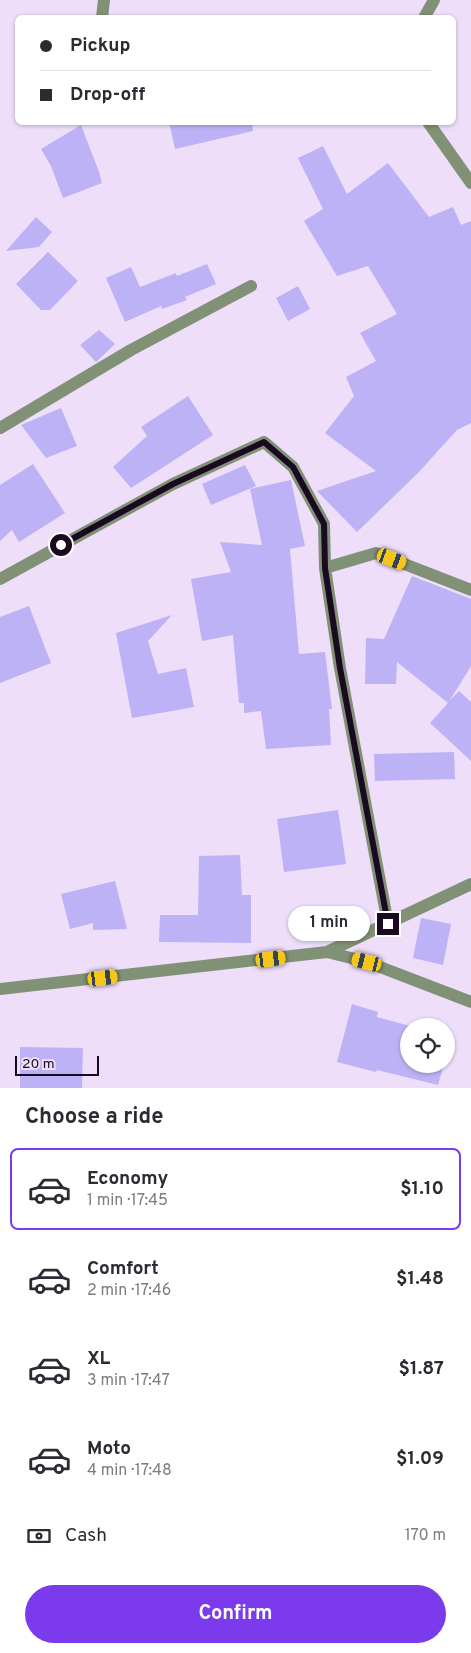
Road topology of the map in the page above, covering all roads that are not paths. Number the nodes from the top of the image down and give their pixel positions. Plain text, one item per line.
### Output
1 (104, 0) edge
2 (434, 0) edge
3 (102, 15) edge
4 (426, 15) edge
5 (430, 125) edge
6 (471, 183) edge
7 (251, 286) dead end
8 (0, 428) edge
9 (325, 568) junction
10 (0, 579) edge
11 (471, 590) edge
12 (471, 884) edge
13 (388, 924) junction
14 (327, 952) junction
15 (0, 989) edge
16 (471, 1002) edge

1 - 3 street
2 - 4 street
5 - 6 street
7 - 8 street
9 - 10 street
9 - 11 street
9 - 13 street
12 - 13 street
13 - 14 street
14 - 15 street
14 - 16 street

